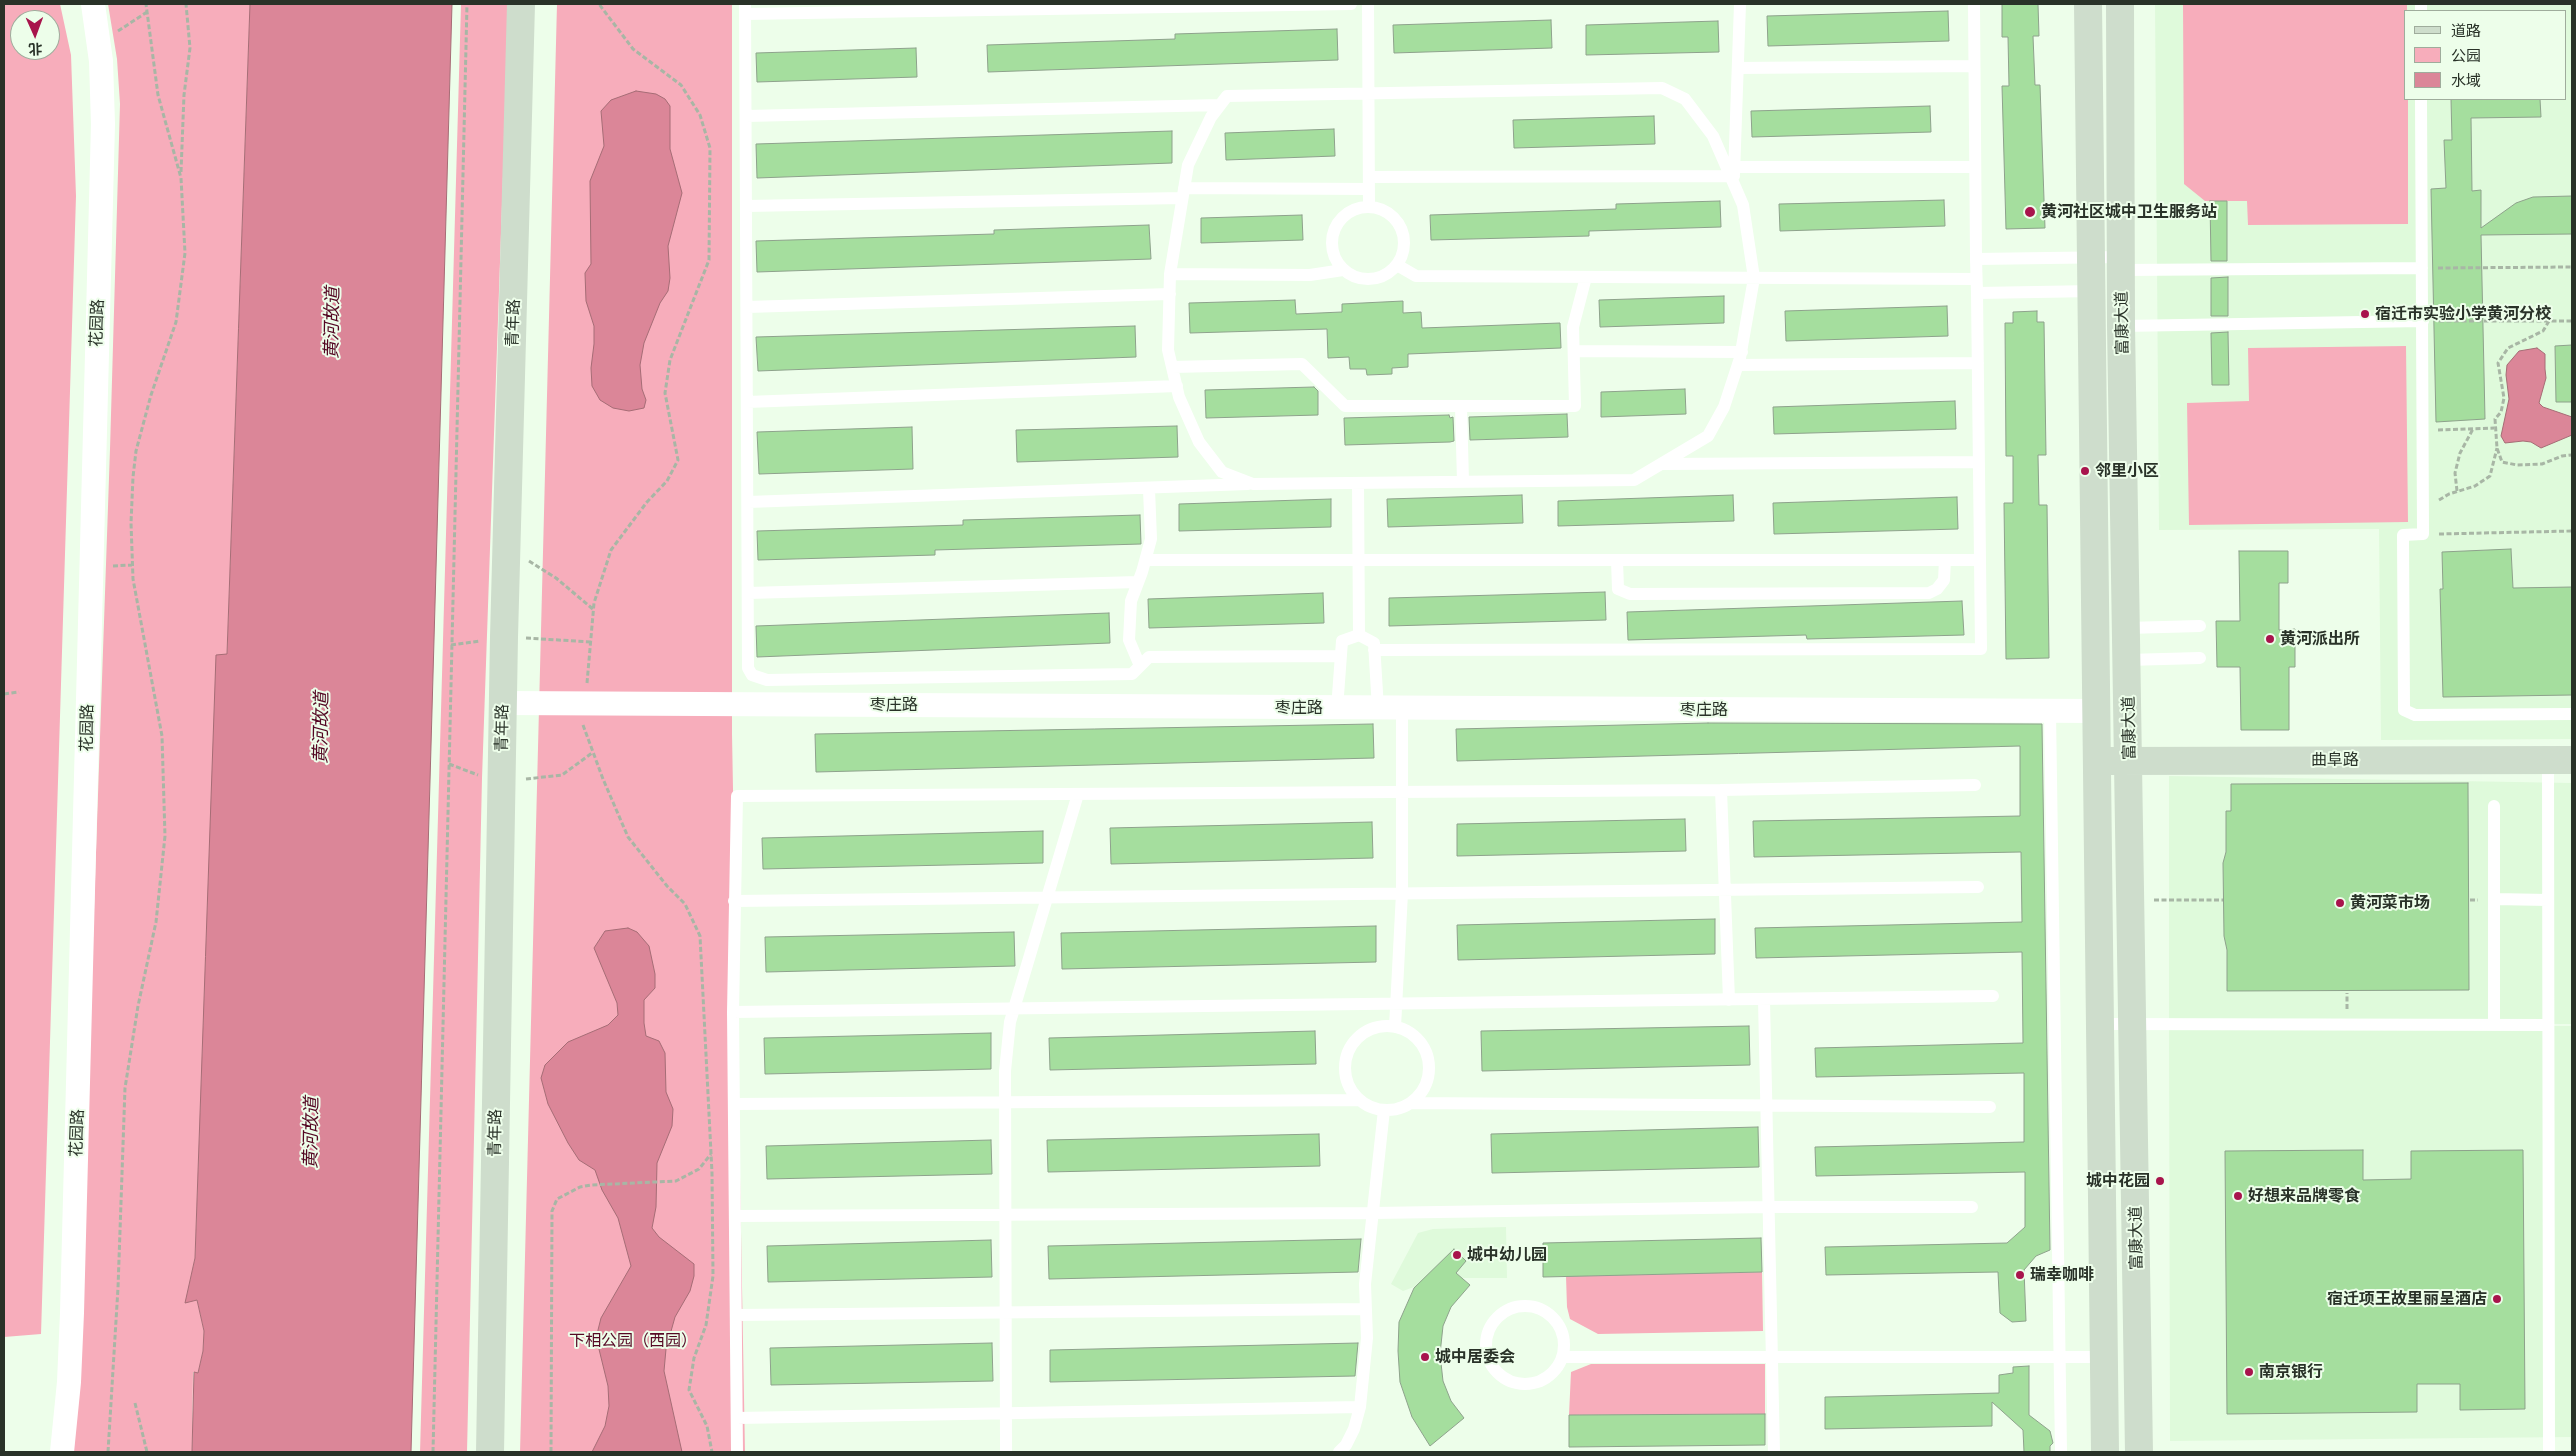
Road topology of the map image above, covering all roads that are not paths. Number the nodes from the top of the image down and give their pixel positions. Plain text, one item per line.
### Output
1 (93, 4) edge
2 (521, 4) edge
3 (534, 4) edge
4 (1351, 4) edge
5 (1368, 4) edge
6 (1740, 4) edge
7 (1974, 4) edge
8 (2088, 4) edge
9 (2120, 4) edge
10 (745, 9) edge
11 (1974, 66) junction
12 (1738, 68) junction
13 (1368, 94) junction
14 (2422, 100) edge
15 (1220, 105) junction
16 (746, 116) junction
17 (1975, 167) junction
18 (1733, 176) junction
19 (1369, 183) junction
20 (1183, 193) junction
21 (746, 206) junction
22 (1369, 207) junction
23 (2092, 258) junction
24 (1976, 259) junction
25 (1397, 265) junction
26 (2422, 268) junction
27 (1343, 270) junction
28 (2121, 273) junction
29 (1170, 274) junction
30 (1586, 277) junction
31 (1754, 278) junction
32 (1976, 279) junction
33 (2092, 291) junction
34 (1977, 293) junction
35 (1170, 294) junction
36 (747, 306) junction
37 (2423, 321) junction
38 (2121, 326) junction
39 (1574, 351) junction
40 (1740, 359) junction
41 (1978, 363) junction
42 (1172, 367) junction
43 (1177, 386) junction
44 (747, 402) junction
45 (1461, 406) junction
46 (1978, 462) junction
47 (1664, 464) junction
48 (1463, 482) junction
49 (1358, 483) junction
50 (1253, 484) junction
51 (1149, 488) junction
52 (748, 502) junction
53 (1359, 559) junction
54 (1146, 560) junction
55 (1617, 560) junction
56 (1945, 560) junction
57 (1980, 560) junction
58 (1138, 582) junction
59 (748, 593) junction
60 (2200, 626) dead end
61 (2127, 628) junction
62 (1359, 635) junction
63 (1374, 650) junction
64 (1341, 656) junction
65 (2200, 658) dead end
66 (2127, 660) junction
67 (1140, 666) junction
68 (509, 703) junction
69 (1336, 708) junction
70 (1378, 709) junction
71 (1402, 709) junction
72 (2050, 711) junction
73 (2095, 711) junction
74 (2572, 714) edge
75 (2097, 760) junction
76 (2560, 760) edge
77 (2130, 761) junction
78 (1975, 785) dead end
79 (1720, 790) junction
80 (1402, 792) junction
81 (1078, 794) junction
82 (2494, 806) dead end
83 (1978, 887) dead end
84 (1724, 890) junction
85 (1402, 893) junction
86 (1047, 897) junction
87 (2494, 899) junction
88 (734, 900) junction
89 (2548, 900) junction
90 (1993, 996) dead end
91 (1729, 1000) junction
92 (1764, 1000) junction
93 (1396, 1004) junction
94 (1014, 1008) junction
95 (734, 1012) junction
96 (2100, 1024) junction
97 (2133, 1024) junction
98 (2494, 1025) junction
99 (2548, 1025) junction
100 (1394, 1027) junction
101 (1360, 1100) junction
102 (1005, 1102) junction
103 (1410, 1103) junction
104 (734, 1104) junction
105 (1766, 1106) junction
106 (1990, 1107) dead end
107 (1384, 1110) junction
108 (1768, 1207) junction
109 (1972, 1207) dead end
110 (1373, 1213) junction
111 (1005, 1215) junction
112 (735, 1216) junction
113 (1366, 1309) junction
114 (1005, 1313) junction
115 (736, 1315) junction
116 (2104, 1356) junction
117 (1562, 1357) junction
118 (1771, 1357) junction
119 (2059, 1357) junction
120 (1360, 1407) junction
121 (1006, 1413) junction
122 (737, 1418) junction
123 (62, 1452) edge
124 (490, 1452) edge
125 (502, 1452) edge
126 (737, 1452) edge
127 (1006, 1452) edge
128 (1339, 1452) edge
129 (1774, 1452) edge
130 (2061, 1452) edge
131 (2105, 1452) edge
132 (2139, 1452) edge
133 (2549, 1452) edge

1 - 123 street, 花园路
2 - 68 street, 青年路
3 - 68 street, 青年路
4 - 10 lane
5 - 13 lane
6 - 12 lane
7 - 11 lane
8 - 23 street, 富康大道
9 - 28 street, 富康大道
10 - 16 lane
11 - 12 lane
11 - 17 lane
12 - 18 lane
13 - 15 lane
13 - 18 lane
13 - 19 lane
14 - 26 lane
15 - 16 lane
15 - 20 lane
16 - 21 lane
17 - 18 lane
17 - 24 lane
18 - 19 lane
18 - 31 lane
19 - 20 lane
19 - 22 lane
20 - 21 lane
20 - 29 lane
21 - 36 lane
22 - 25 lane
22 - 27 lane
23 - 24 lane
23 - 28 lane
23 - 33 street, 富康大道
24 - 32 lane
25 - 27 lane
25 - 30 lane
26 - 28 lane
26 - 37 lane
27 - 29 lane
28 - 33 lane
28 - 38 street, 富康大道
29 - 35 lane
30 - 31 lane
30 - 39 lane
31 - 32 lane
31 - 40 lane
32 - 34 lane
33 - 34 lane
33 - 73 street, 富康大道
34 - 41 lane
35 - 36 lane
35 - 42 lane
36 - 44 lane
37 - 38 lane
37 - 74 lane
38 - 61 street, 富康大道
39 - 40 lane
39 - 45 lane
40 - 41 lane
40 - 47 lane
41 - 46 lane
42 - 43 lane
42 - 45 lane
43 - 44 lane
43 - 50 lane
44 - 52 lane
45 - 48 lane
46 - 47 lane
46 - 57 lane
47 - 48 lane
48 - 49 lane
49 - 50 lane
49 - 53 lane
50 - 51 lane
51 - 52 lane
51 - 54 lane
52 - 59 lane
53 - 54 lane
53 - 55 lane
53 - 62 lane
54 - 58 lane
55 - 56 lane
55 - 56 lane
56 - 57 lane
57 - 63 lane
58 - 59 lane
58 - 67 lane
59 - 67 lane
60 - 61 lane
61 - 66 street, 富康大道
62 - 63 lane
62 - 64 lane
63 - 70 lane
64 - 67 lane
64 - 69 lane
65 - 66 lane
66 - 77 street, 富康大道
68 - 69 street, 枣庄路
68 - 124 street, 青年路
68 - 125 street, 青年路
69 - 70 street, 枣庄路
70 - 71 street, 枣庄路
71 - 72 street, 枣庄路
71 - 80 lane
72 - 73 street, 枣庄路
72 - 119 lane
73 - 75 street, 富康大道
75 - 77 street, 曲阜路
75 - 96 street, 富康大道
76 - 77 street, 曲阜路
76 - 89 lane
77 - 97 street, 富康大道
78 - 79 lane
79 - 80 lane
79 - 84 lane
80 - 81 lane
80 - 85 lane
81 - 86 lane
81 - 88 lane
82 - 87 lane
83 - 84 lane
84 - 85 lane
84 - 91 lane
85 - 86 lane
85 - 93 lane
86 - 88 lane
86 - 94 lane
87 - 89 lane
87 - 98 lane
88 - 95 lane
89 - 99 lane
90 - 92 lane
91 - 92 lane
91 - 93 lane
92 - 105 lane
93 - 94 lane
93 - 100 lane
94 - 95 lane
94 - 102 lane
95 - 104 lane
96 - 97 lane
96 - 116 street, 富康大道
97 - 98 lane
97 - 132 street, 富康大道
98 - 99 lane
99 - 133 lane
100 - 101 lane
100 - 103 lane
101 - 102 lane
101 - 107 lane
102 - 104 lane
102 - 111 lane
103 - 105 lane
103 - 107 lane
104 - 112 lane
105 - 106 lane
105 - 108 lane
107 - 110 lane
108 - 109 lane
108 - 110 lane
108 - 118 lane
110 - 111 lane
110 - 113 lane
111 - 112 lane
111 - 114 lane
112 - 115 lane
113 - 114 lane
113 - 120 lane
114 - 115 lane
114 - 121 lane
115 - 122 lane
116 - 119 lane
116 - 131 street, 富康大道
117 - 117 lane
117 - 118 lane
118 - 119 lane
118 - 129 lane
119 - 130 lane
120 - 121 lane
120 - 128 lane
121 - 122 lane
121 - 127 lane
122 - 126 lane

